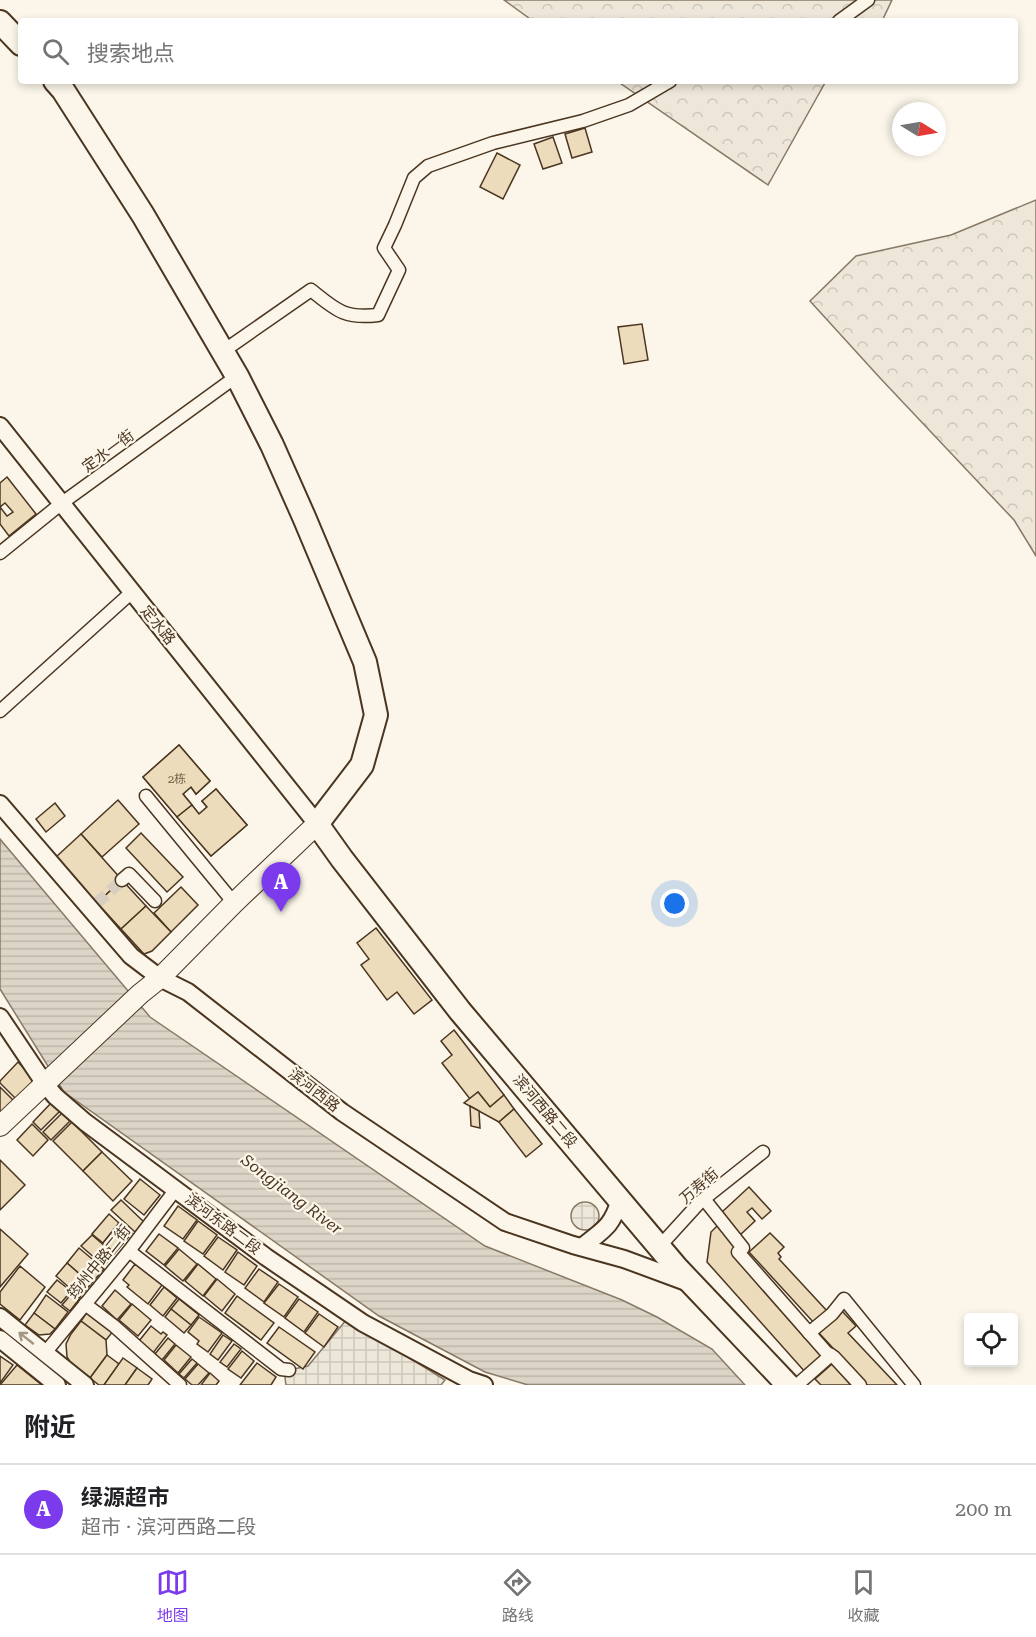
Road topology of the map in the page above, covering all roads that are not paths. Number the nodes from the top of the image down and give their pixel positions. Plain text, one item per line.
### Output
1 (868, 0) edge
2 (843, 18) edge
3 (0, 22) edge
4 (18, 41) edge
5 (58, 84) edge
6 (665, 84) edge
7 (222, 352) junction
8 (237, 375) junction
9 (0, 426) edge
10 (62, 503) junction
11 (0, 553) edge
12 (132, 592) junction
13 (0, 711) edge
14 (146, 796) dead end
15 (0, 804) edge
16 (317, 824) junction
17 (122, 880) dead end
18 (155, 901) dead end
19 (234, 903) junction
20 (160, 978) junction
21 (0, 1017) edge
22 (45, 1084) junction
23 (0, 1126) edge
24 (763, 1152) dead end
25 (176, 1189) junction
26 (704, 1199) junction
27 (620, 1200) junction
28 (582, 1247) junction
29 (659, 1247) junction
30 (129, 1251) junction
31 (692, 1284) junction
32 (85, 1304) junction
33 (0, 1317) edge
34 (809, 1333) junction
35 (0, 1339) edge
36 (45, 1353) junction
37 (831, 1355) junction
38 (289, 1370) dead end
39 (455, 1380) edge
40 (57, 1385) edge
41 (85, 1385) edge
42 (180, 1385) edge
43 (484, 1385) edge
44 (788, 1385) edge
45 (797, 1385) edge
46 (860, 1385) edge
47 (914, 1385) edge

1 - 2 street
3 - 4 highway
5 - 7 highway
6 - 7 street
7 - 8 highway
8 - 10 street, 定水一街
8 - 16 highway
9 - 10 street, 定水路
10 - 11 street, 定水一街
10 - 12 street, 定水路
12 - 13 street
12 - 16 street, 定水路
14 - 19 street
15 - 20 street, 滨河西路
16 - 19 main road
16 - 27 highway, 滨河西路二段
17 - 18 street
19 - 20 main road
20 - 22 main road
20 - 28 street, 滨河西路
21 - 22 street, 滨河东路二段
22 - 23 main road
22 - 25 street, 滨河东路二段
24 - 26 street, 万寿街
25 - 30 street, 筠州中路二街
25 - 39 street, 滨河东路二段
26 - 29 street, 万寿街
26 - 34 street
27 - 28 street
27 - 29 highway, 滨河西路二段
28 - 31 street, 滨河西路
29 - 31 highway, 滨河西路二段
30 - 32 street, 筠州中路二街
30 - 38 street
31 - 44 highway, 滨河西路二段
32 - 36 street, 筠州中路二街
32 - 42 street
36 -> 33 street
34 - 37 street
34 - 47 street
35 - 40 street
36 - 41 street
37 - 45 street
37 - 46 street
39 - 43 street, 滨河东路二段

